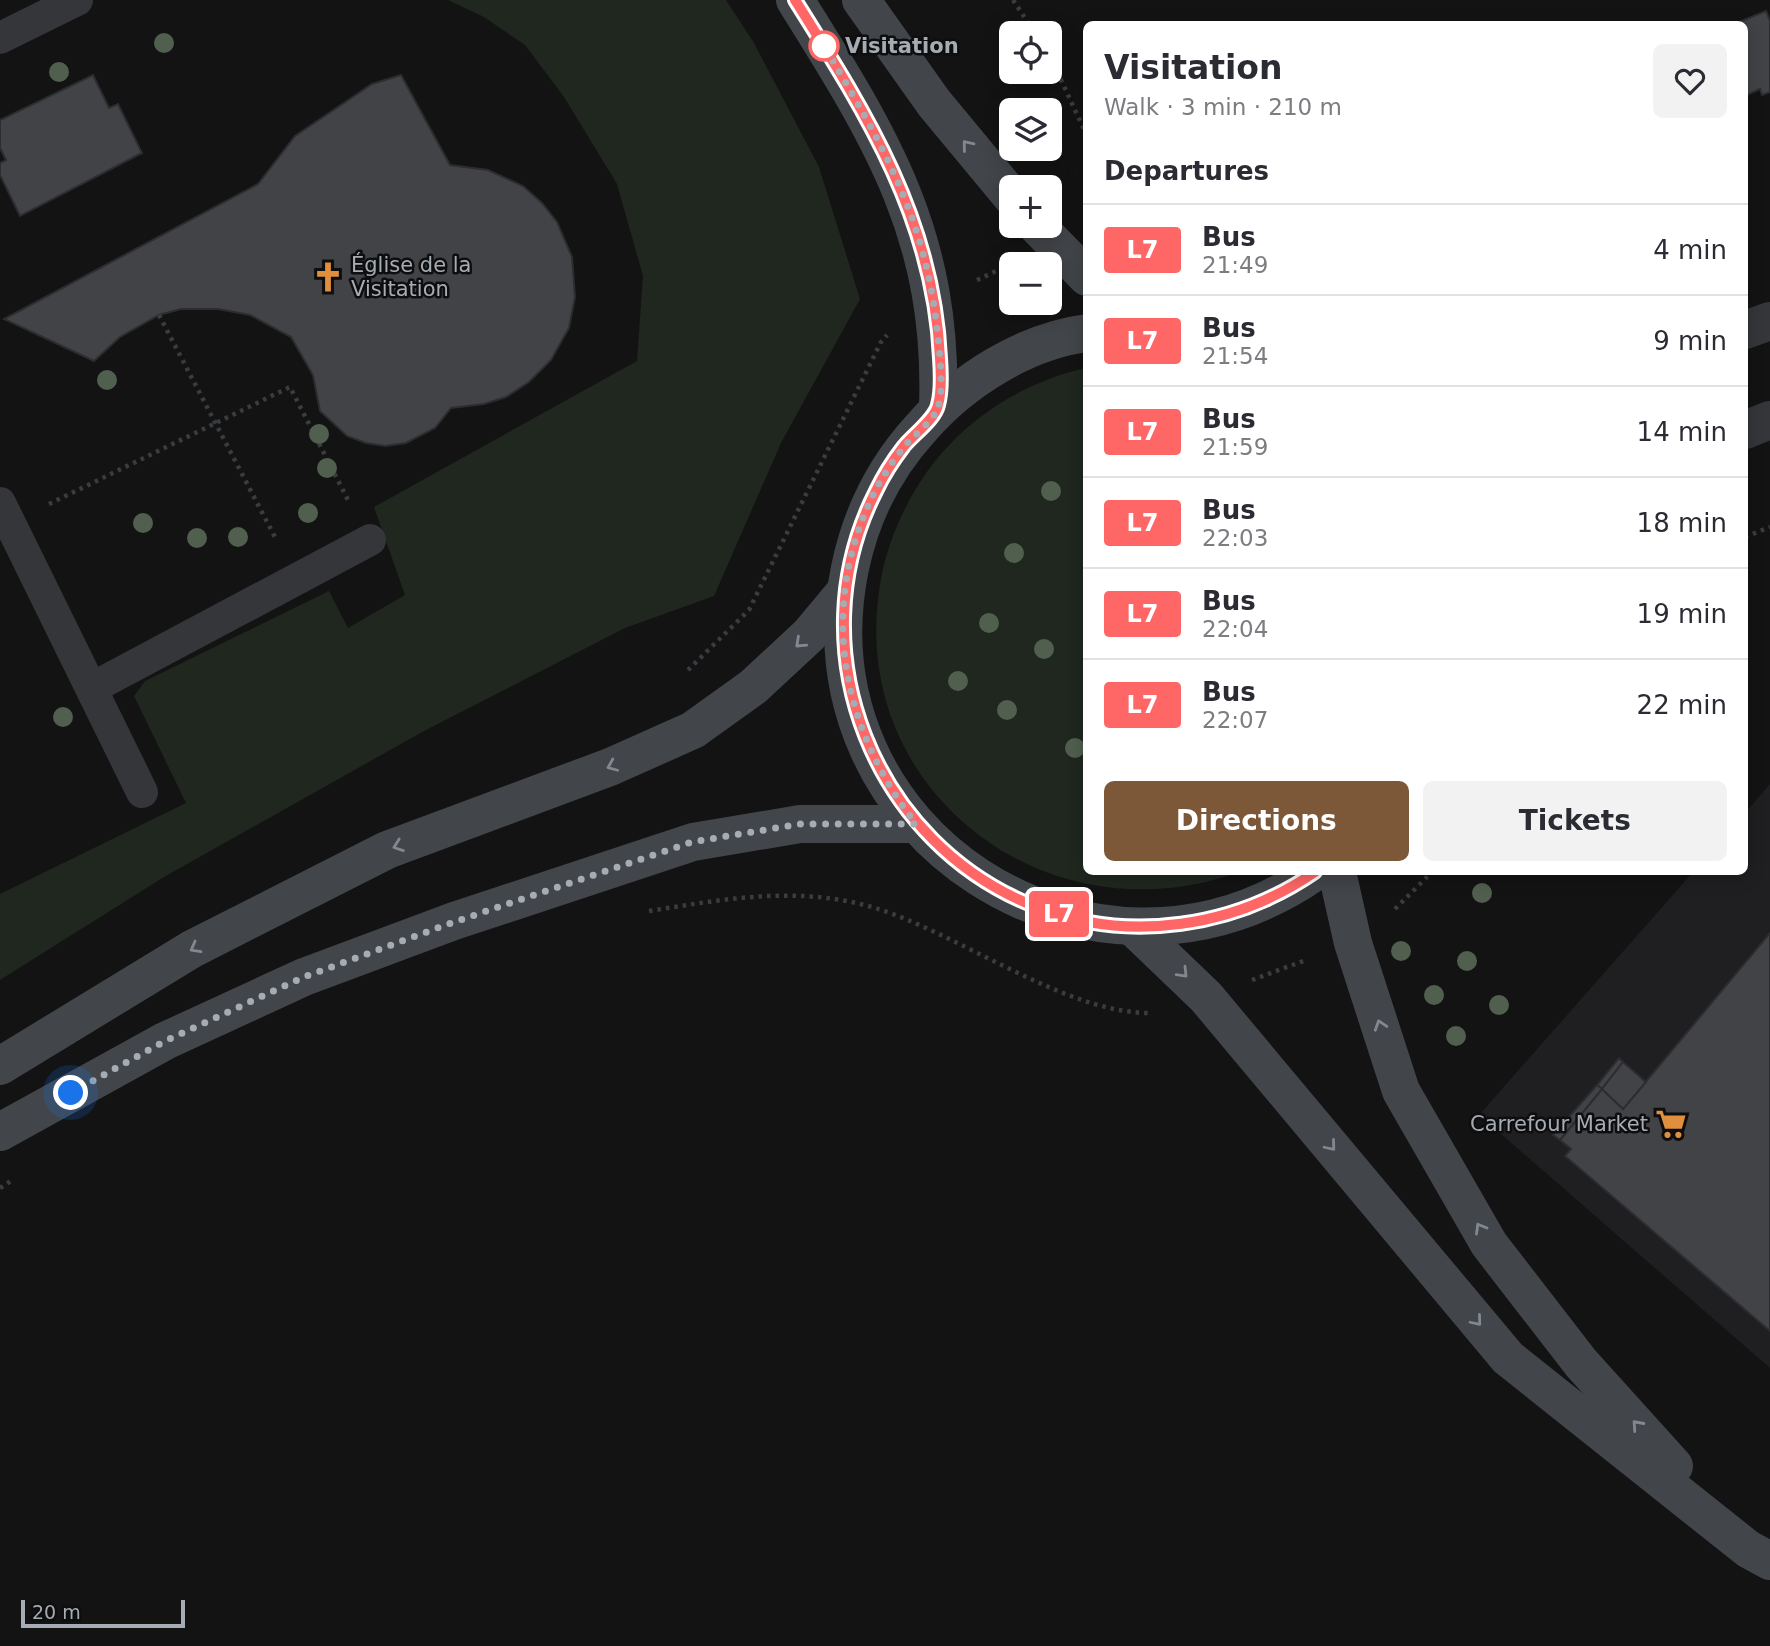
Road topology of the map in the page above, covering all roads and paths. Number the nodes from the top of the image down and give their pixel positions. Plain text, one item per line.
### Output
1 (77, 0) edge
2 (795, 0) edge
3 (861, 0) edge
4 (1013, 0) edge
5 (1027, 21) edge
6 (0, 38) edge
7 (1062, 82) edge
8 (1083, 127) edge
9 (999, 181) edge
10 (1049, 238) edge
11 (1083, 273) edge
12 (159, 315) dead end
13 (1770, 321) edge
14 (1748, 329) edge
15 (1083, 334) edge
16 (938, 408) junction
17 (1770, 420) edge
18 (1748, 429) edge
19 (5, 512) edge
20 (1770, 527) edge
21 (1748, 536) edge
22 (370, 540) joint
23 (296, 579) junction
24 (845, 592) junction
25 (92, 688) junction
26 (142, 792) dead end
27 (916, 824) junction
28 (1310, 875) edge
29 (1338, 875) edge
30 (1429, 875) edge
31 (647, 911) dead end
32 (1133, 927) junction
33 (1353, 943) junction
34 (1206, 997) junction
35 (0, 1066) edge
36 (0, 1132) edge
37 (12, 1181) dead end
38 (0, 1188) edge
39 (1759, 1555) edge

1 - 6 lane
2 - 16 main road
9 -> 3 main road
4 - 5 path
7 - 8 path
10 - 11 main road
12 - 23 path
13 - 14 street
15 - 16 main road
16 - 24 main road
17 - 18 street
19 - 22 path
19 - 25 lane
20 - 21 path
22 - 23 lane
23 - 25 lane
24 - 27 main road
24 -> 35 main road
25 - 26 lane
27 - 32 main road
27 - 36 main road
28 - 32 main road
29 - 33 main road
30 - 33 path
31 - 34 path
32 -> 34 main road
33 - 34 path
39 -> 33 main road
34 -> 39 main road
37 - 38 path

